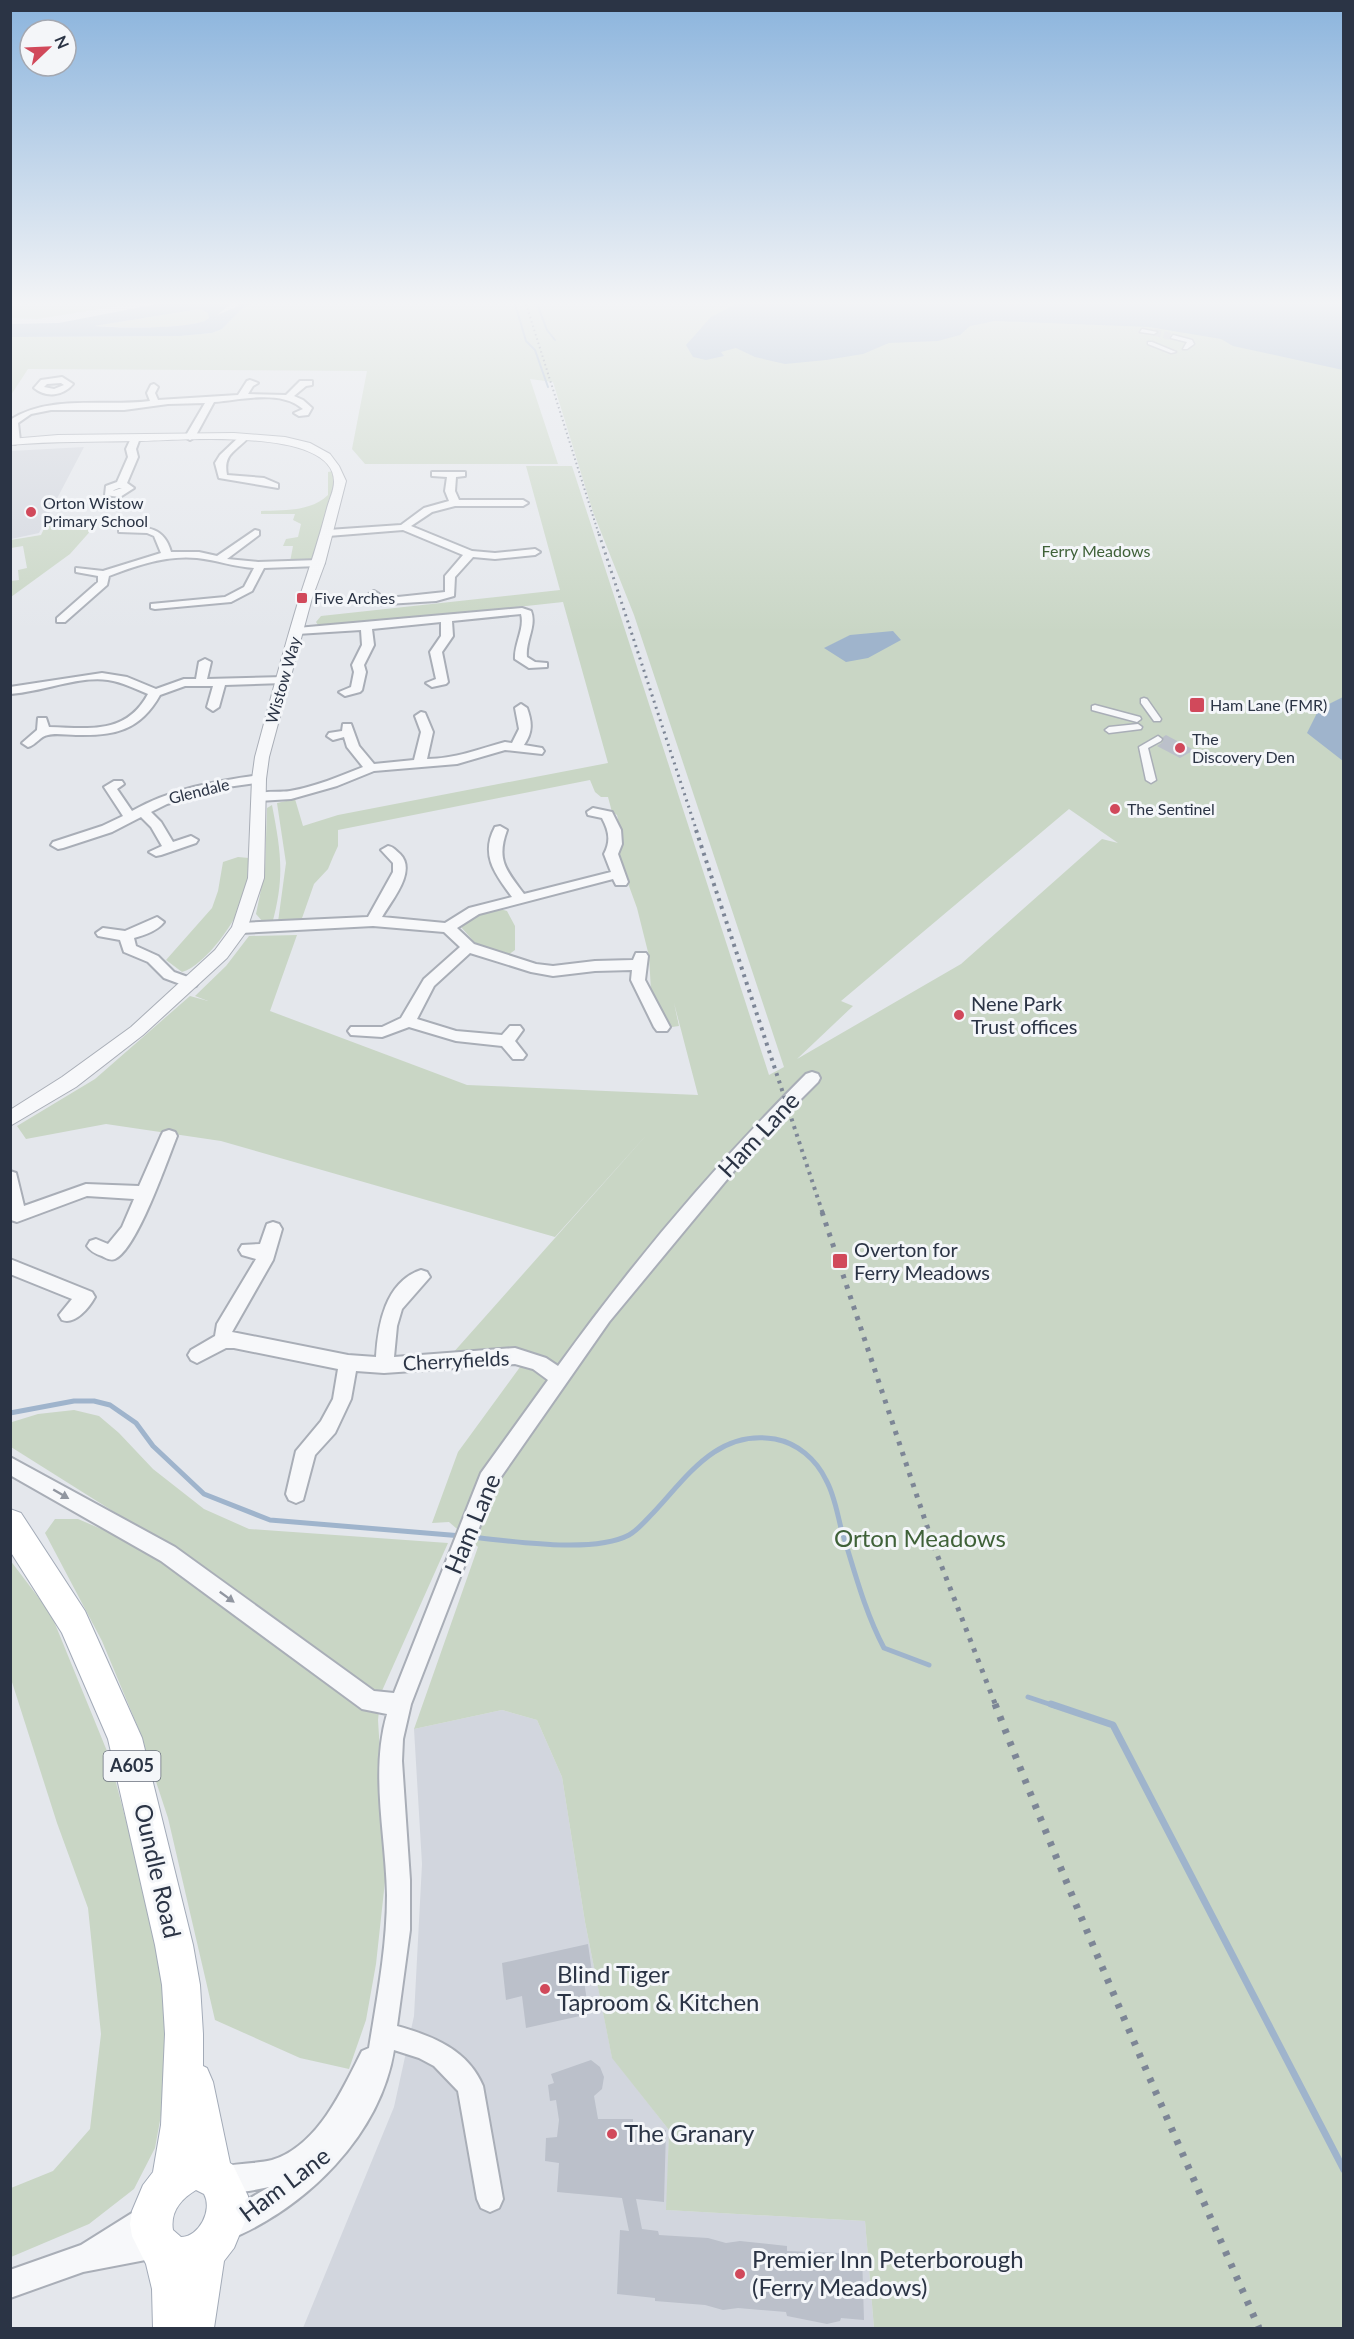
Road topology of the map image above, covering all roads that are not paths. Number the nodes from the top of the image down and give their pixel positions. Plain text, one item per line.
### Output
1 (29, 413) edge
2 (204, 413) edge
3 (190, 437) junction
4 (135, 438) junction
5 (243, 438) junction
6 (13, 442) edge
7 (435, 474) dead end
8 (270, 481) dead end
9 (121, 485) dead end
10 (523, 502) dead end
11 (455, 503) junction
12 (404, 527) junction
13 (123, 530) dead end
14 (255, 532) dead end
15 (328, 533) junction
16 (535, 551) dead end
17 (470, 554) junction
18 (167, 555) junction
19 (219, 560) junction
20 (319, 563) junction
21 (261, 564) junction
22 (81, 570) dead end
23 (104, 574) junction
24 (374, 594) dead end
25 (155, 606) dead end
26 (446, 619) junction
27 (61, 620) dead end
28 (366, 626) junction
29 (297, 631) junction
30 (205, 662) dead end
31 (535, 667) dead end
32 (284, 680) junction
33 (201, 681) junction
34 (442, 681) dead end
35 (220, 682) junction
36 (356, 690) dead end
37 (10, 691) edge
38 (155, 693) junction
39 (1144, 701) dead end
40 (213, 707) dead end
41 (1095, 708) dead end
42 (537, 710) dead end
43 (428, 719) dead end
44 (1157, 719) dead end
45 (1109, 730) dead end
46 (333, 736) dead end
47 (1158, 739) dead end
48 (28, 743) dead end
49 (516, 747) junction
50 (538, 751) dead end
51 (420, 762) junction
52 (371, 768) junction
53 (259, 779) junction
54 (1151, 780) dead end
55 (118, 784) dead end
56 (260, 797) junction
57 (593, 812) dead end
58 (137, 813) junction
59 (500, 830) dead end
60 (191, 840) dead end
61 (58, 845) dead end
62 (169, 847) junction
63 (388, 850) dead end
64 (156, 852) dead end
65 (520, 898) junction
66 (373, 921) junction
67 (157, 922) dead end
68 (240, 928) junction
69 (448, 928) junction
70 (103, 933) dead end
71 (126, 936) junction
72 (469, 947) junction
73 (191, 983) junction
74 (407, 1021) junction
75 (662, 1026) dead end
76 (356, 1031) dead end
77 (518, 1055) dead end
78 (812, 1078) dead end
79 (10, 1119) edge
80 (169, 1136) dead end
81 (10, 1177) edge
82 (146, 1193) junction
83 (13, 1220) edge
84 (273, 1229) dead end
85 (96, 1246) dead end
86 (248, 1250) dead end
87 (267, 1251) junction
88 (10, 1266) edge
89 (421, 1277) dead end
90 (68, 1315) dead end
91 (224, 1340) junction
92 (198, 1355) dead end
93 (348, 1363) junction
94 (384, 1365) junction
95 (558, 1377) junction
96 (10, 1465) edge
97 (296, 1494) dead end
98 (10, 1523) edge
99 (400, 1704) junction
100 (184, 2034) junction
101 (382, 2035) junction
102 (217, 2176) junction
103 (490, 2199) dead end
104 (179, 2229) junction
105 (10, 2284) edge
106 (175, 2328) edge
107 (193, 2328) edge

1 - 6 street
2 - 3 street
3 - 4 street, Wistow Way
3 - 5 street, Wistow Way
4 - 6 street, Wistow Way
4 - 9 street
5 - 8 street
5 - 15 street, Wistow Way
7 - 11 street
10 - 11 street
11 - 12 street
12 - 15 street
12 - 17 street
13 - 18 street
14 - 19 street
15 - 20 street, Wistow Way
16 - 17 street
17 - 24 street
18 - 19 street
18 - 23 street
19 - 21 street
20 - 21 street
20 - 29 street, Wistow Way
21 - 25 street
22 - 23 street
23 - 27 street
26 - 28 street
26 - 31 street
26 - 34 street
28 - 29 street
28 - 36 street
29 - 32 street, Wistow Way
30 - 33 street
32 - 35 street
32 - 53 street, Wistow Way
33 - 35 street
33 - 38 street
35 - 40 street
37 - 38 street
38 - 48 street
39 - 44 street
41 - 45 street
42 - 49 street
43 - 51 street
46 - 52 street
47 - 54 street
49 - 50 street
49 - 51 street
51 - 52 street
52 - 56 street
53 - 56 street, Wistow Way
53 - 58 street, Glendale
55 - 58 street, Glendale
56 - 68 street, Wistow Way
57 - 65 street
58 - 61 street, Glendale
58 - 62 street, Glendale
59 - 65 street
60 - 62 street
62 - 64 street
63 - 66 street
65 - 69 street
66 - 68 street
66 - 69 street
67 - 71 street
68 - 73 street, Wistow Way
69 - 72 street
70 - 71 street
71 - 73 street
72 - 74 street
72 - 75 street
73 - 79 street, Wistow Way
74 - 76 street
74 - 77 street
78 - 95 street, Ham Lane
80 - 82 street
81 - 83 street
82 - 83 street
82 - 85 street
84 - 87 street
86 - 87 street
87 - 91 street
88 - 90 street
89 - 94 street, Cherryfields
91 - 92 street
91 - 93 street, Cherryfields
93 - 94 street, Cherryfields
93 - 97 street
94 - 95 street, Cherryfields
95 - 99 street, Ham Lane
96 -> 99 street
98 - 100 main road, Oundle Road / A605
99 - 101 street, Ham Lane
100 - 102 main road, Oundle Road
100 - 104 main road, Oundle Road
101 - 102 street, Ham Lane
101 - 103 street
101 - 104 street, Ham Lane
102 - 104 main road
102 - 104 main road, Oundle Road
104 - 105 street, Ham Lane
104 - 106 main road, Oundle Road
104 - 107 main road, Oundle Road

